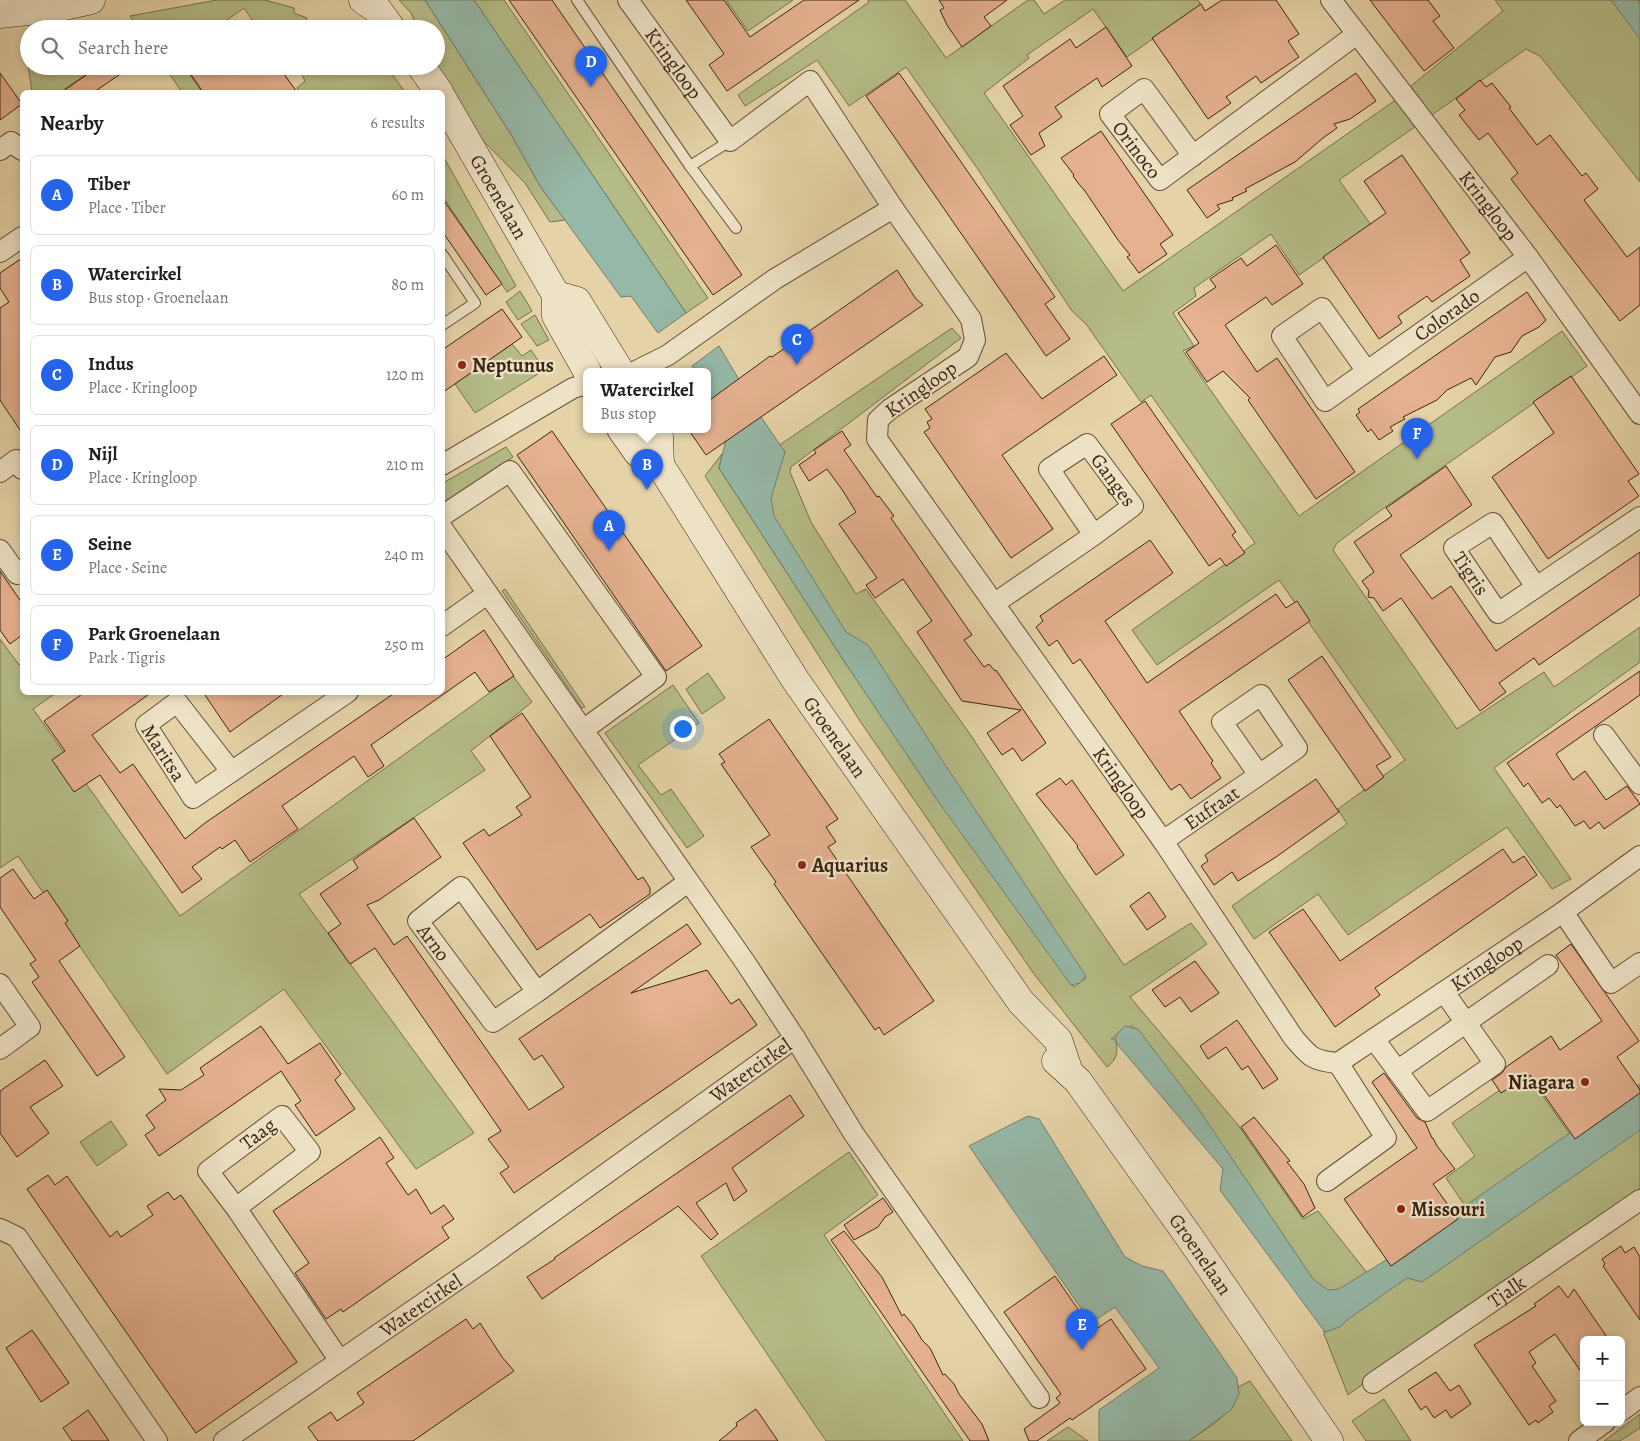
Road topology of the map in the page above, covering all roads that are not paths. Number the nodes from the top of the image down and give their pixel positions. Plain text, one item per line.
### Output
1 (91, 0) edge
2 (363, 0) edge
3 (577, 0) edge
4 (628, 0) edge
5 (1331, 0) edge
6 (0, 14) edge
7 (385, 20) edge
8 (1357, 34) junction
9 (427, 75) edge
10 (438, 90) edge
11 (445, 103) edge
12 (730, 140) junction
13 (20, 148) edge
14 (0, 150) edge
15 (1193, 156) dead end
16 (690, 166) junction
17 (894, 208) junction
18 (736, 228) dead end
19 (20, 237) edge
20 (0, 252) edge
21 (1528, 258) junction
22 (445, 259) edge
23 (556, 296) junction
24 (445, 323) edge
25 (585, 368) edge
26 (618, 368) edge
27 (642, 368) edge
28 (1366, 370) junction
29 (583, 385) edge
30 (1640, 414) edge
31 (624, 433) edge
32 (657, 433) edge
33 (445, 463) edge
34 (660, 465) junction
35 (20, 466) edge
36 (0, 472) edge
37 (445, 514) edge
38 (1640, 517) edge
39 (445, 532) edge
40 (1094, 535) dead end
41 (0, 550) edge
42 (20, 572) edge
43 (1536, 587) dead end
44 (487, 594) junction
45 (995, 603) junction
46 (445, 624) edge
47 (344, 695) edge
48 (583, 730) junction
49 (1604, 735) dead end
50 (231, 771) junction
51 (1259, 774) dead end
52 (1640, 784) edge
53 (1164, 841) junction
54 (1640, 856) edge
55 (688, 882) junction
56 (1563, 912) junction
57 (1640, 963) edge
58 (1548, 965) dead end
59 (0, 984) edge
60 (537, 992) junction
61 (1444, 992) junction
62 (1465, 1022) junction
63 (795, 1038) junction
64 (1374, 1039) junction
65 (0, 1049) edge
66 (1338, 1063) junction
67 (1397, 1071) junction
68 (1327, 1181) dead end
69 (1640, 1200) edge
70 (236, 1208) junction
71 (0, 1229) edge
72 (340, 1361) junction
73 (1373, 1383) dead end
74 (1640, 1397) edge
75 (1040, 1398) dead end
76 (1625, 1408) edge
77 (1600, 1426) edge
78 (157, 1441) edge
79 (224, 1441) edge
80 (1329, 1441) edge
81 (1579, 1441) edge

1 - 6 street
2 - 7 street
3 - 16 lane
4 - 12 street, Kringloop
5 - 8 street, Kringloop
8 - 15 street, Orinoco
8 - 21 street, Kringloop
9 - 10 street
11 - 23 street, Groenelaan
12 - 16 lane
12 - 17 street, Kringloop
13 - 14 street
16 - 18 lane
17 - 27 street
17 - 45 street, Kringloop
19 - 20 street
21 - 28 street, Colorado
21 - 30 street, Kringloop
22 - 24 lane
23 - 25 street, Groenelaan
23 - 26 street
28 - 28 street, Colorado
29 - 33 street
31 - 34 street, Groenelaan
32 - 34 street
34 - 80 street, Groenelaan
35 - 36 street
37 - 48 street
38 - 43 street
39 - 44 street, Watercirkel
40 - 45 street, Ganges
41 - 42 street
44 - 46 street
44 - 48 street, Watercirkel
45 - 53 street, Kringloop
47 - 50 street, Maritsa
48 - 55 street, Watercirkel
49 - 52 street
50 - 50 street, Maritsa
51 - 53 street, Eufraat
53 - 66 street, Kringloop
54 - 56 street, Kringloop
55 - 60 street, Arno
55 - 63 street, Watercirkel
56 - 57 street
56 - 61 street, Kringloop
58 - 62 street
59 - 65 street
60 - 60 street, Arno
61 - 62 street
61 - 64 street, Kringloop
62 - 67 street
62 - 67 street
63 - 72 street, Watercirkel
63 - 75 street
64 - 66 street, Kringloop
64 - 67 street
66 - 68 street
69 - 73 street, Tjalk
70 - 70 street, Taag
70 - 72 street, Taag
71 - 78 street
72 - 79 street, Watercirkel
74 - 76 street
77 - 81 street

